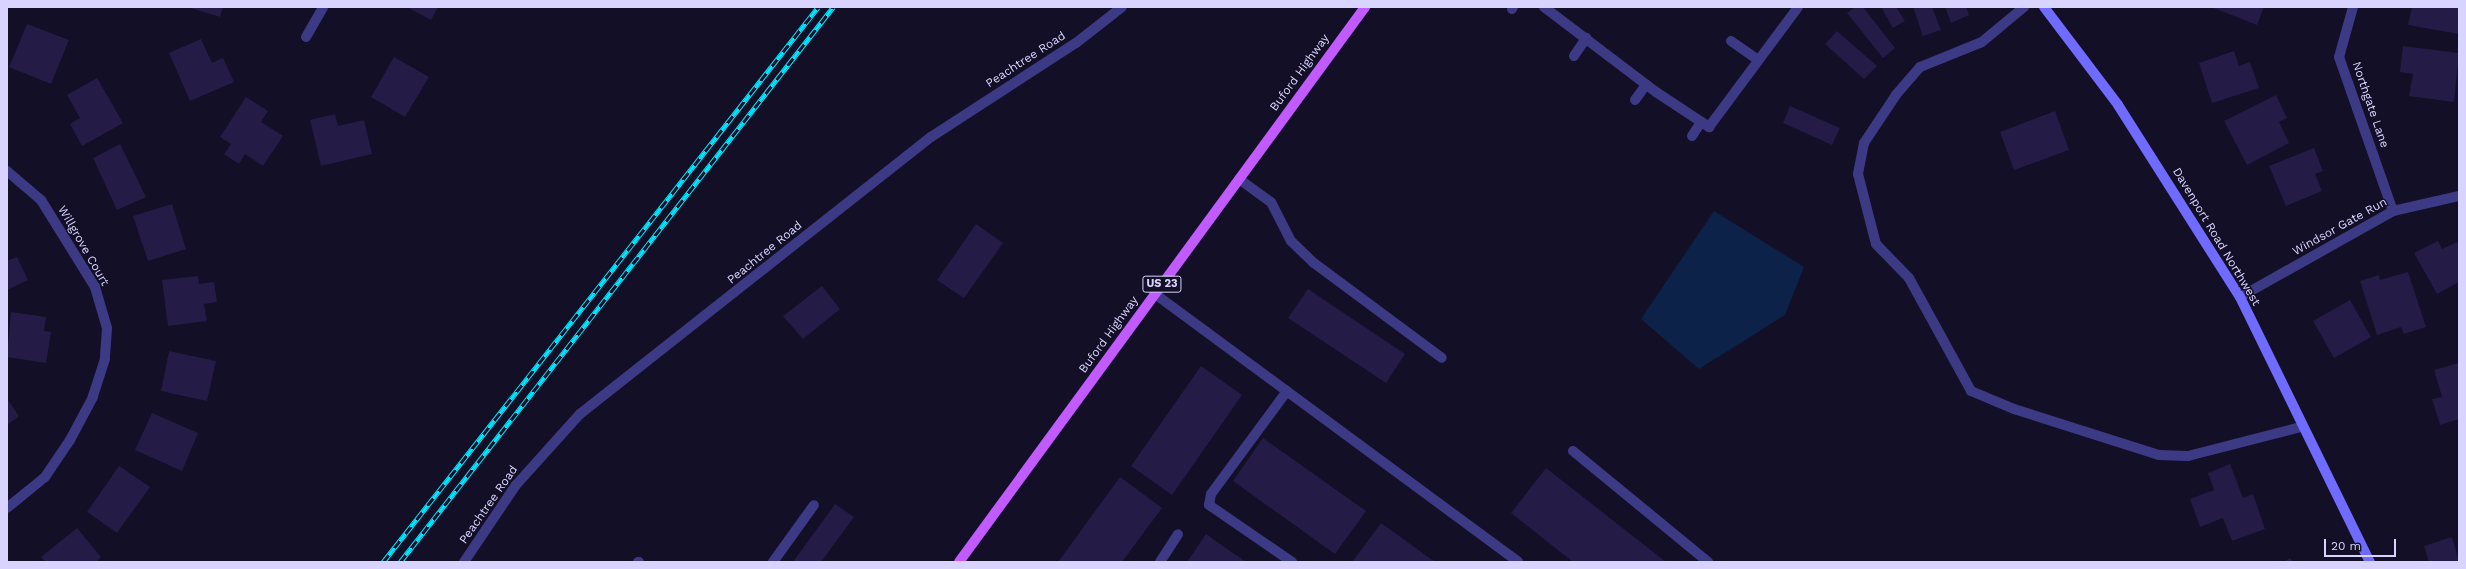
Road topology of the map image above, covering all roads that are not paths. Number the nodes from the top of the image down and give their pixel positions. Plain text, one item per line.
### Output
1 (323, 7) edge
2 (1122, 7) edge
3 (1365, 7) edge
4 (1544, 7) edge
5 (1798, 7) edge
6 (2024, 7) edge
7 (2044, 7) edge
8 (2353, 7) edge
9 (306, 37) dead end
10 (1586, 38) junction
11 (1731, 41) dead end
12 (1574, 56) dead end
13 (1758, 60) junction
14 (1646, 84) junction
15 (1635, 100) dead end
16 (1701, 122) junction
17 (1692, 136) dead end
18 (7, 171) edge
19 (1239, 179) junction
20 (2459, 196) edge
21 (2393, 211) junction
22 (1154, 294) junction
23 (2240, 297) junction
24 (1442, 358) dead end
25 (1287, 390) junction
26 (2301, 427) junction
27 (1573, 451) dead end
28 (814, 506) dead end
29 (7, 508) edge
30 (1178, 534) dead end
31 (464, 562) edge
32 (773, 562) edge
33 (959, 562) edge
34 (1160, 562) edge
35 (1292, 562) edge
36 (1518, 562) edge
37 (1708, 562) edge
38 (2370, 562) edge

1 - 9 street
2 - 31 street, Peachtree Road
3 - 19 main road, Buford Highway / US 23
4 - 10 street
5 - 13 street
6 - 26 street
7 - 23 street, Davenport Road Northwest
8 - 21 street, Northgate Lane
10 - 12 street
10 - 14 street
11 - 13 street
13 - 16 street
14 - 15 street
14 - 16 street
16 - 17 street
18 - 29 street, Willgrove Court
19 - 22 main road, Buford Highway / US 23
19 - 24 street
20 - 21 street, Windsor Gate Run
21 - 23 street, Windsor Gate Run
22 - 25 street
22 - 33 main road, Buford Highway / US 23
23 - 26 street, Davenport Road Northwest
25 - 35 street
25 - 36 street
26 - 38 street, Davenport Road Northwest
27 - 37 street
28 - 32 street
30 - 34 street

